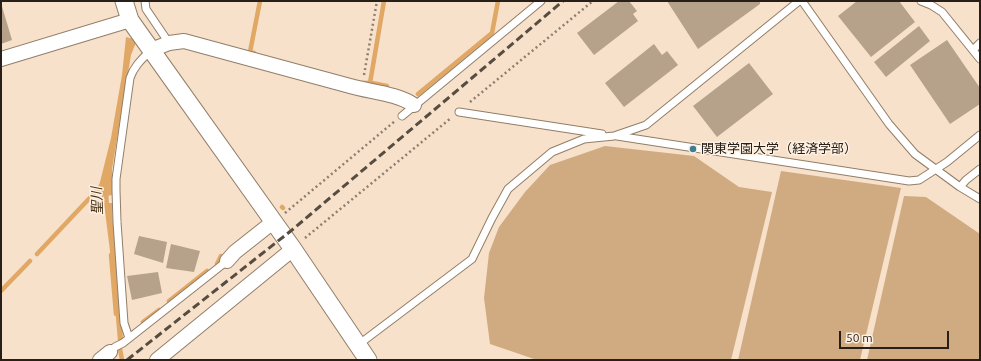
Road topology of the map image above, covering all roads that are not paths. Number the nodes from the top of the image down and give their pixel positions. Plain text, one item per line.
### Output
1 (124, 1) edge
2 (145, 1) edge
3 (541, 1) edge
4 (799, 1) edge
5 (802, 1) edge
6 (926, 2) edge
7 (130, 20) junction
8 (169, 43) junction
9 (980, 44) edge
10 (151, 50) junction
11 (973, 50) junction
12 (1, 59) edge
13 (980, 59) edge
14 (414, 105) junction
15 (459, 112) road end
16 (402, 116) road end
17 (980, 135) edge
18 (614, 136) junction
19 (936, 169) junction
20 (980, 169) edge
21 (960, 187) junction
22 (980, 199) edge
23 (277, 219) junction
24 (298, 244) junction
25 (227, 261) joint
26 (126, 340) junction
27 (358, 345) junction
28 (108, 353) edge
29 (157, 360) edge
30 (368, 360) edge

1 - 7 street
2 - 8 lane
3 - 14 lane
4 - 18 lane
5 - 19 lane
6 - 11 lane
7 - 10 street
7 - 12 street
8 - 10 street
8 - 14 street
9 - 11 lane
10 - 23 street
10 - 26 lane
11 - 13 lane
14 - 16 lane
15 - 18 lane
17 - 19 lane
18 - 19 lane
18 - 27 lane
19 - 21 lane
20 - 21 lane
21 - 22 lane
23 - 24 street
23 - 25 street
24 - 27 street
24 - 29 street
25 - 26 lane
26 - 28 lane
27 - 30 street

